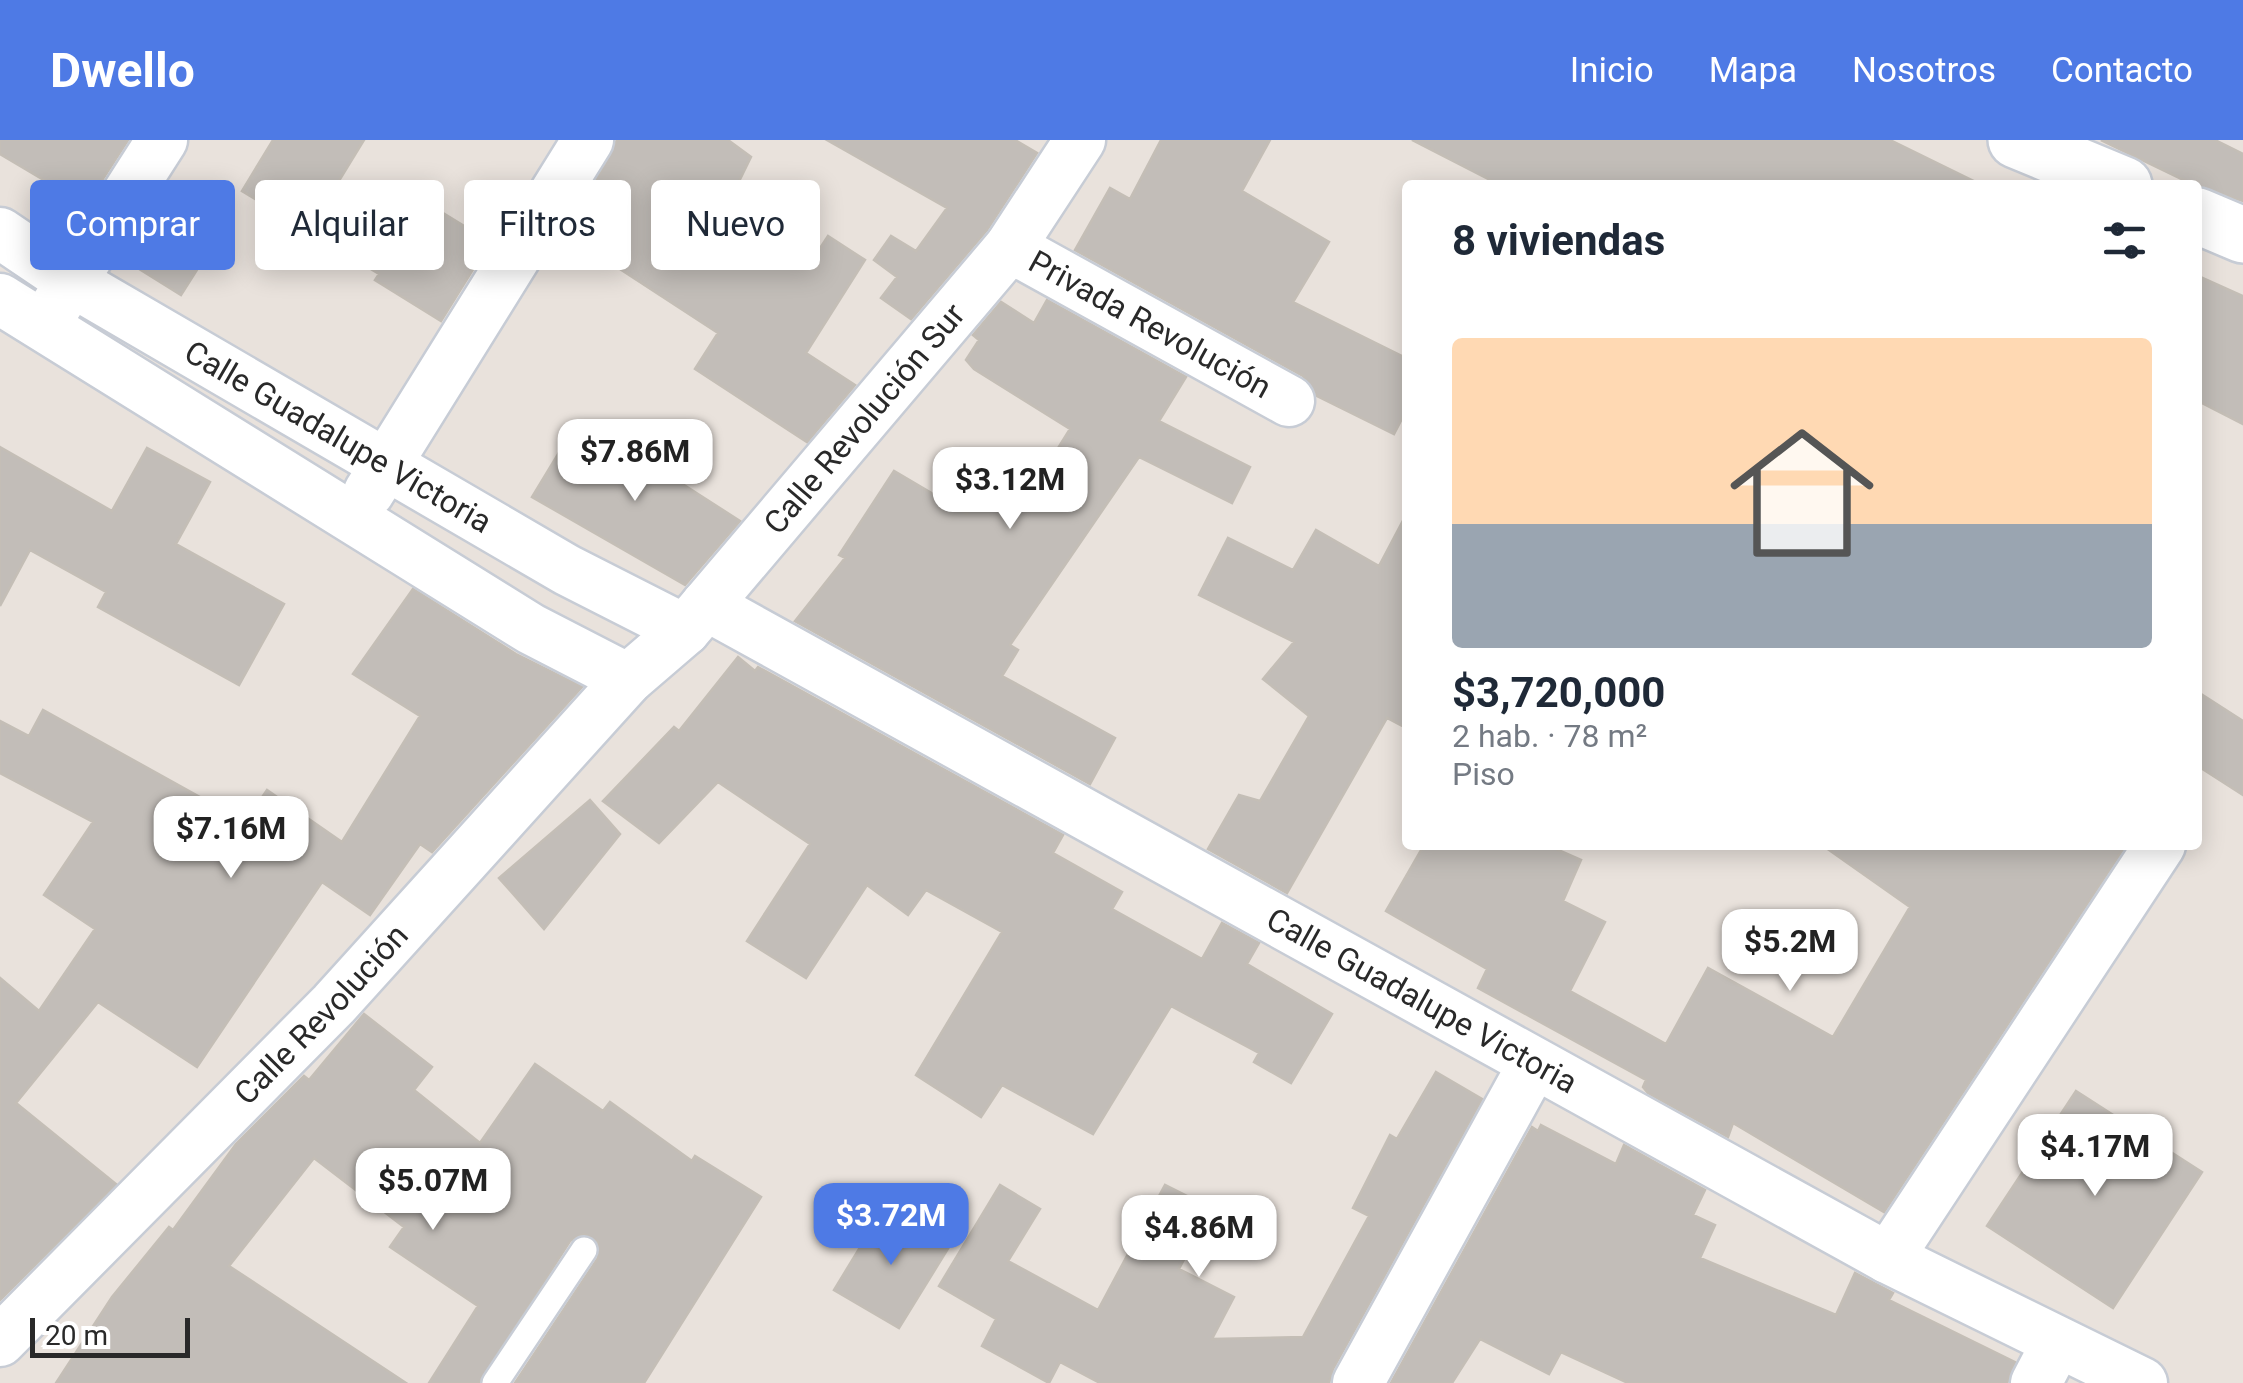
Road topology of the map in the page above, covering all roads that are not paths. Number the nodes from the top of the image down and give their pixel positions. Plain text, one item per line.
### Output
1 (162, 140) edge
2 (588, 140) edge
3 (1080, 140) edge
4 (2016, 140) edge
5 (2112, 180) edge
6 (2202, 218) edge
7 (0, 233) edge
8 (2243, 235) edge
9 (1010, 248) junction
10 (71, 281) junction
11 (0, 298) edge
12 (44, 326) junction
13 (1289, 401) dead end
14 (388, 464) junction
15 (351, 516) junction
16 (695, 617) junction
17 (628, 679) junction
18 (2157, 850) edge
19 (1534, 1066) junction
20 (584, 1250) dead end
21 (1888, 1258) junction
22 (0, 1341) edge
23 (2046, 1363) edge
24 (495, 1383) edge
25 (1358, 1383) edge
26 (2142, 1383) edge

1 - 10 street
2 - 14 street
3 - 9 street, Calle Revolución Sur
4 - 5 street
6 - 8 street
7 - 10 street, Calle Guadalupe Victoria
9 - 13 street, Privada Revolución
9 - 16 street, Calle Revolución Sur
10 - 12 street
10 - 14 street, Calle Guadalupe Victoria
11 - 12 street, Calle Guadalupe Victoria
12 - 15 street, Calle Guadalupe Victoria
14 - 15 street
14 - 16 street, Calle Guadalupe Victoria
15 - 17 street, Calle Guadalupe Victoria
16 - 17 street, Calle Revolución Sur
16 - 19 street, Calle Guadalupe Victoria
17 - 22 street, Calle Revolución
18 - 21 street
19 - 21 street, Calle Guadalupe Victoria
19 - 25 street
20 - 24 lane
21 - 23 street, Calle Guadalupe Victoria
23 - 26 street, Calle Guadalupe Victoria

